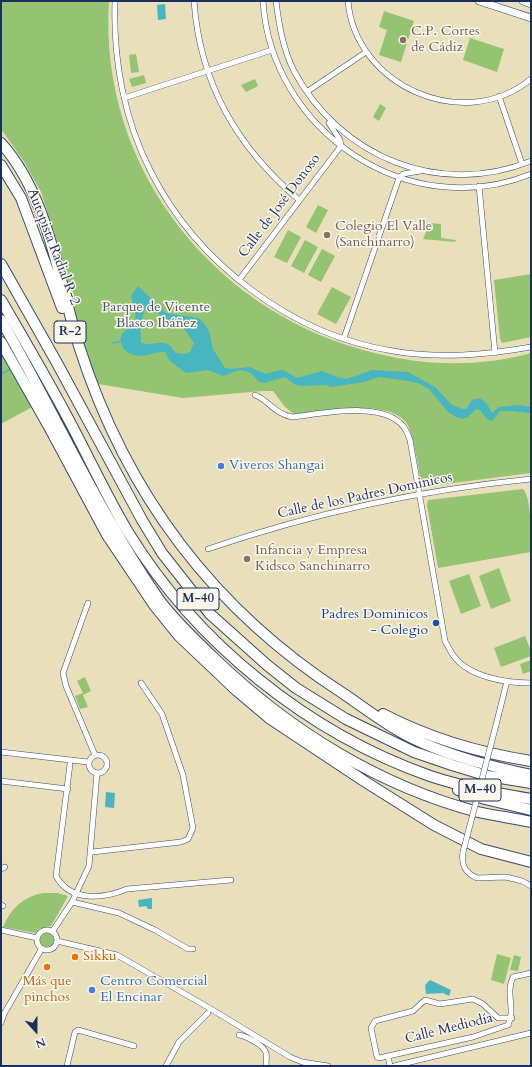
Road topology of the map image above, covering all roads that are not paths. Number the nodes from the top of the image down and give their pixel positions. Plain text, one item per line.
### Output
1 (115, 1) edge
2 (194, 1) edge
3 (263, 1) edge
4 (276, 1) edge
5 (348, 1) edge
6 (479, 1) edge
7 (523, 1) edge
8 (531, 4) edge
9 (531, 18) edge
10 (272, 50) junction
11 (366, 52) junction
12 (207, 71) junction
13 (531, 79) edge
14 (308, 91) junction
15 (499, 96) junction
16 (124, 98) junction
17 (319, 108) junction
18 (1, 140) edge
19 (1, 143) edge
20 (341, 146) junction
21 (10, 153) junction
22 (531, 161) edge
23 (522, 164) junction
24 (1, 165) edge
25 (422, 170) junction
26 (531, 174) edge
27 (399, 178) junction
28 (479, 186) junction
29 (300, 200) junction
30 (1, 264) edge
31 (239, 280) junction
32 (1, 300) edge
33 (1, 320) edge
34 (1, 332) edge
35 (344, 338) junction
36 (1, 342) edge
37 (531, 347) edge
38 (495, 353) junction
39 (39, 391) junction
40 (255, 395) dead end
41 (101, 408) junction
42 (531, 479) edge
43 (419, 494) junction
44 (208, 549) dead end
45 (88, 603) dead end
46 (507, 681) junction
47 (141, 683) dead end
48 (531, 683) edge
49 (346, 696) junction
50 (1, 752) edge
51 (95, 755) junction
52 (529, 761) edge
53 (88, 762) junction
54 (70, 764) dead end
55 (97, 773) junction
56 (531, 775) edge
57 (430, 776) junction
58 (1, 781) edge
59 (531, 783) edge
60 (68, 789) junction
61 (531, 800) edge
62 (531, 810) edge
63 (531, 822) edge
64 (92, 852) junction
65 (531, 862) edge
66 (231, 880) dead end
67 (531, 886) edge
68 (76, 893) junction
69 (72, 902) junction
70 (1, 930) edge
71 (52, 932) junction
72 (37, 938) junction
73 (57, 942) junction
74 (42, 948) junction
75 (193, 948) dead end
76 (531, 973) edge
77 (208, 1013) dead end
78 (512, 1018) junction
79 (1, 1023) edge
80 (531, 1033) edge
81 (239, 1035) dead end
82 (134, 1046) dead end
83 (388, 1056) junction
84 (66, 1066) edge
85 (166, 1066) edge
86 (266, 1066) edge
87 (328, 1066) edge
88 (390, 1066) edge
89 (394, 1066) edge

1 - 16 street
2 - 12 street
3 - 10 street
4 - 14 street
5 - 11 street
6 - 9 street
7 - 8 street
10 - 12 street
10 - 20 street
11 - 14 street
11 - 15 street
12 - 16 street
12 - 29 street
13 - 15 street
14 - 17 street
15 - 23 street
16 - 31 street
17 - 20 street
17 - 25 street
18 - 21 highway
19 - 21 highway
20 - 27 street
20 - 29 street, Calle de José Donoso
21 - 41 highway
22 - 23 street
23 - 25 street
24 - 41 highway, Autopista Radial R-2 / R-2
25 - 27 street
26 - 28 street
27 - 28 street
27 - 35 street
28 - 38 street
29 - 31 street, Calle de José Donoso
30 - 59 highway, M-40
31 - 35 street
32 - 57 highway, M-40
33 - 39 highway
34 - 39 highway
35 - 38 street
36 - 65 highway
37 - 38 street
39 - 63 highway
40 - 43 street
41 - 49 highway
42 - 43 street, Calle de los Padres Dominicos
43 - 44 street, Calle de los Padres Dominicos
43 - 46 street
45 - 51 street
46 - 48 street
46 - 67 street, bridge
47 - 64 street
49 - 52 highway
49 - 56 highway
50 - 53 street
51 - 53 street
51 - 55 street
53 - 55 street
54 - 60 street
55 - 64 street
57 - 61 highway, M-40
57 - 62 highway
58 - 60 street
60 - 68 street
64 - 68 street
66 - 68 street
68 - 69 street
69 - 71 street
69 - 75 street
70 - 72 street
71 - 72 street
71 - 73 street
72 - 74 street
73 - 74 street
73 - 87 street
74 - 79 street
76 - 78 street, Calle Mediodía
77 - 85 street
78 - 83 street, Calle Mediodía
78 - 83 street, Calle Mediodía
80 - 89 street
81 - 86 street
82 - 84 street
83 - 88 street

